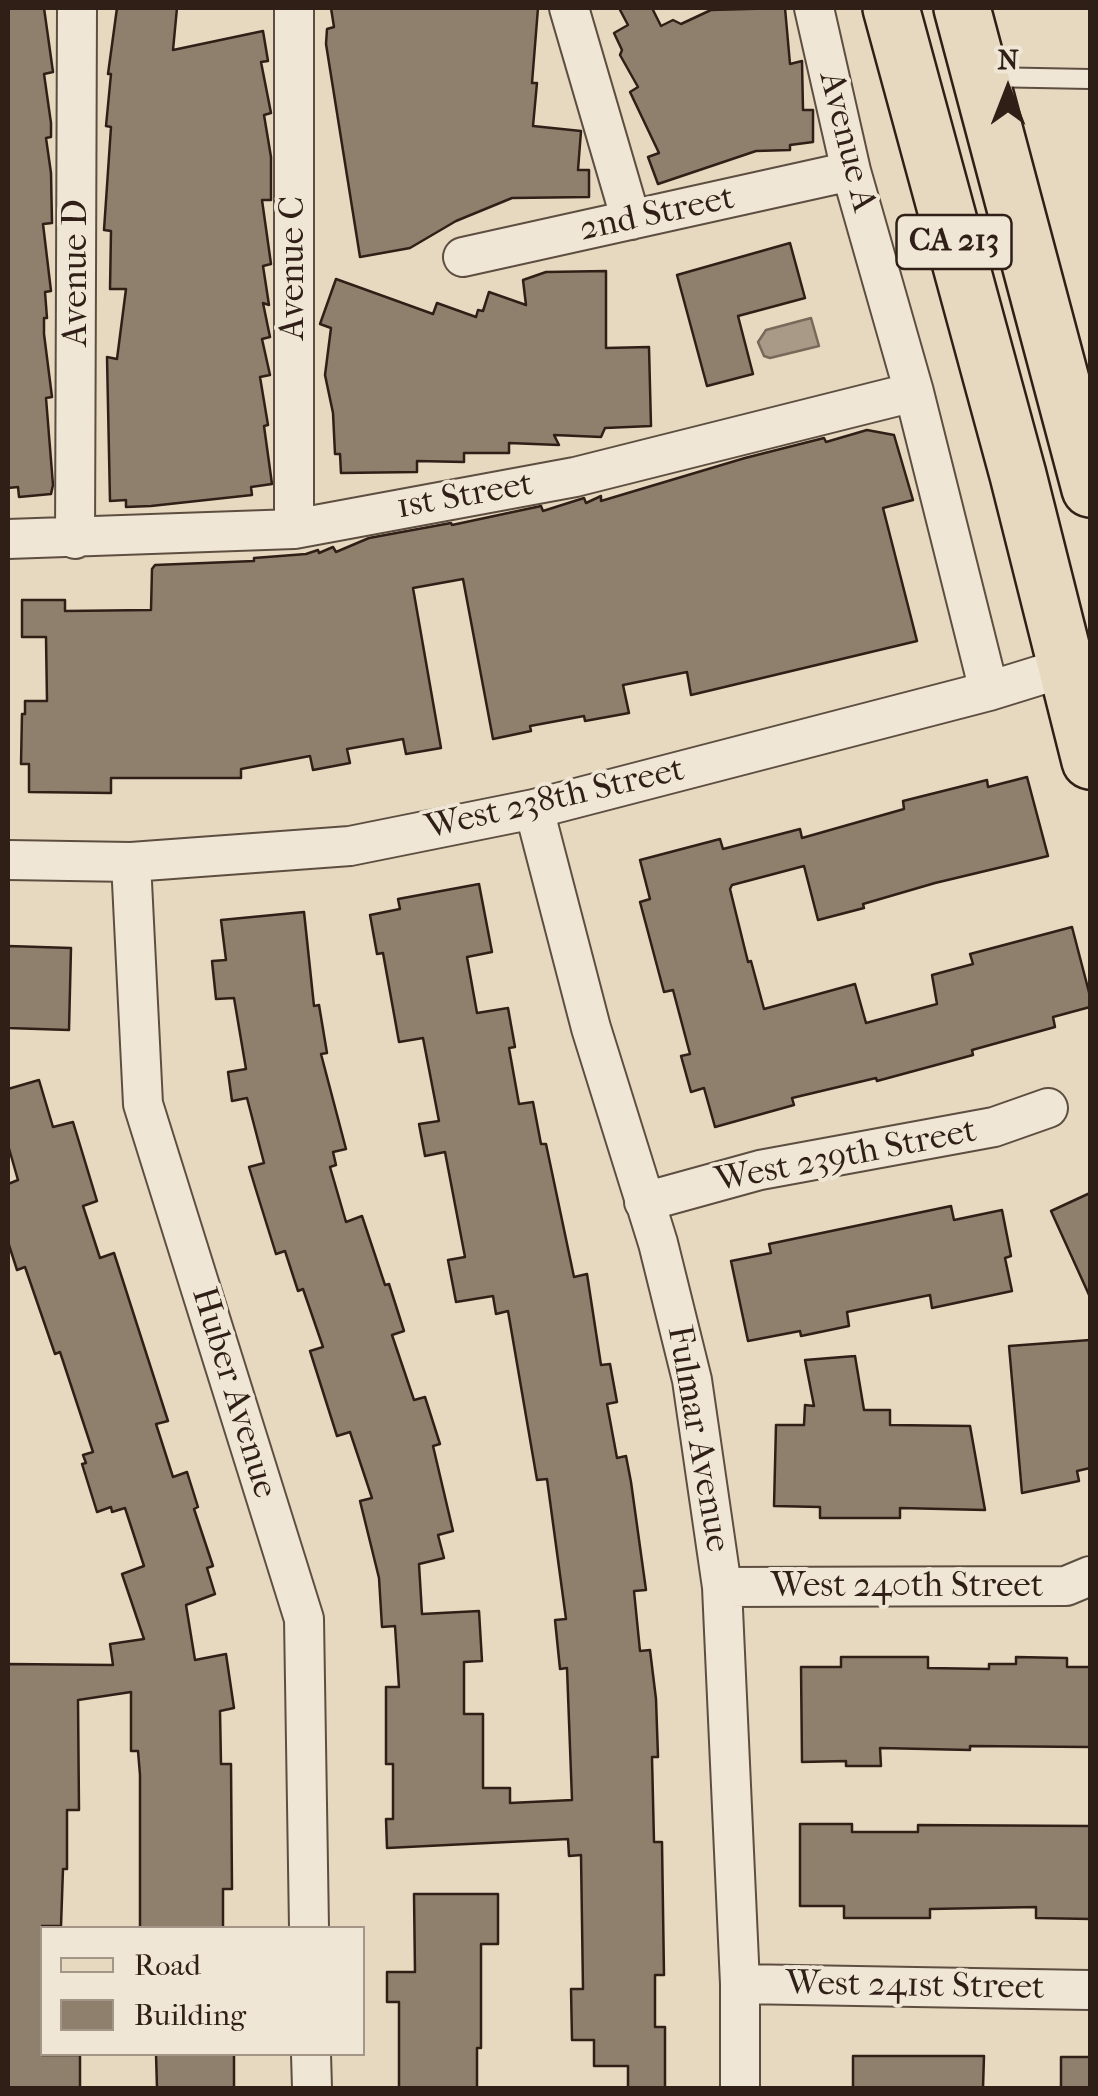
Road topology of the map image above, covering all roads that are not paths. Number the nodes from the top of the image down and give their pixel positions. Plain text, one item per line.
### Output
1 (77, 8) edge
2 (294, 8) edge
3 (569, 8) edge
4 (814, 8) edge
5 (892, 8) edge
6 (962, 8) edge
7 (981, 78) junction
8 (1090, 78) edge
9 (851, 171) junction
10 (631, 220) junction
11 (463, 256) dead end
12 (914, 392) junction
13 (1090, 489) edge
14 (294, 529) junction
15 (8, 539) edge
16 (75, 539) junction
17 (1078, 664) edge
18 (989, 691) junction
19 (1090, 761) edge
20 (534, 808) junction
21 (8, 860) edge
22 (131, 862) junction
23 (1048, 1108) dead end
24 (644, 1202) junction
25 (1090, 1576) edge
26 (722, 1587) junction
27 (309, 1926) edge
28 (740, 1984) junction
29 (1090, 1990) edge
30 (311, 2056) edge
31 (312, 2088) edge
32 (740, 2088) edge

1 - 16 street, Avenue D
2 - 14 street, Avenue C
3 - 10 street
4 - 9 street, Avenue A
5 - 17 main road, CA 213
6 - 7 main road, CA 213
7 - 8 lane
7 - 13 main road, CA 213
9 - 10 street, 2nd Street
9 - 12 street, Avenue A
10 - 11 street, 2nd Street
12 - 14 street, 1st Street
12 - 18 street, Avenue A
14 - 16 street, 1st Street
15 - 16 street, 1st Street
17 - 18 street, West 238th Street
17 - 19 main road, CA 213
18 - 20 street, West 238th Street
20 - 22 street, West 238th Street
20 - 24 street, Fulmar Avenue
21 - 22 street, West 238th Street
22 - 27 street, Huber Avenue
23 - 24 street, West 239th Street
24 - 26 street, Fulmar Avenue
25 - 26 street, West 240th Street
26 - 28 street, Fulmar Avenue
28 - 29 street, West 241st Street
28 - 32 street, Fulmar Avenue
30 - 31 street

